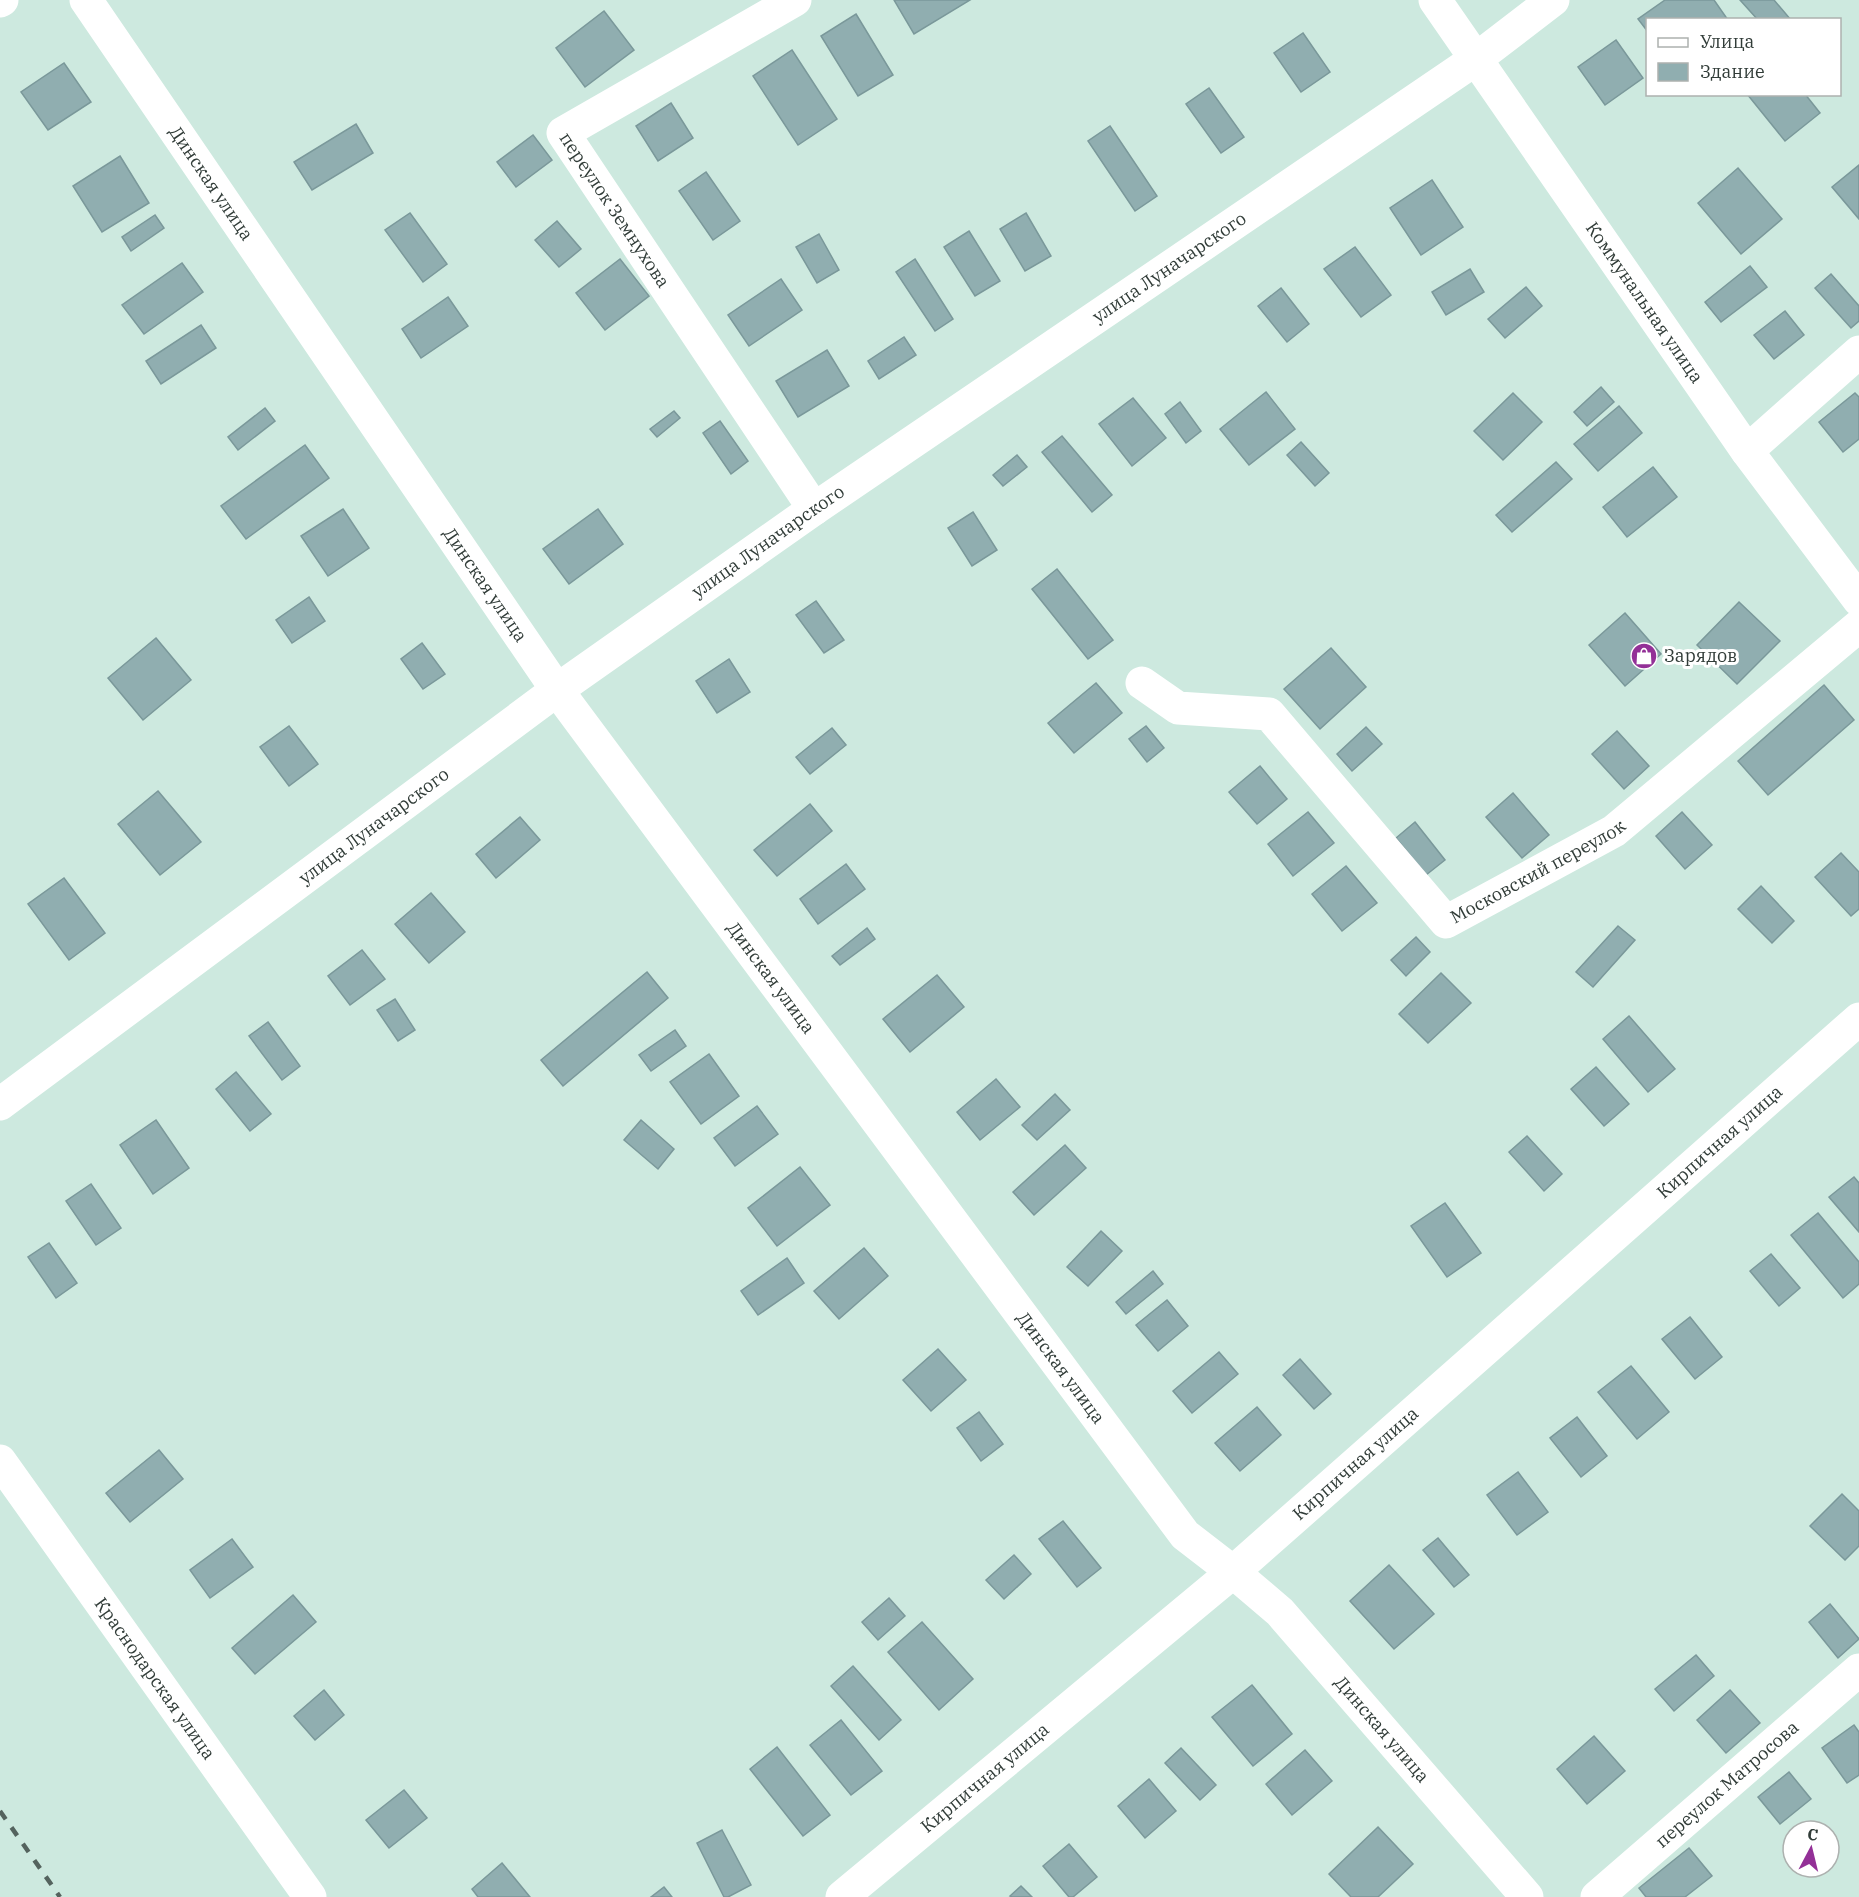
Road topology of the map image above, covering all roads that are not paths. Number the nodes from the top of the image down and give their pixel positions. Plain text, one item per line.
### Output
1 (86, 0) edge
2 (795, 0) edge
3 (1435, 0) edge
4 (1553, 0) edge
5 (1476, 59) junction
6 (1859, 352) edge
7 (1747, 451) junction
8 (814, 509) junction
9 (1859, 600) edge
10 (1859, 626) edge
11 (1142, 683) dead end
12 (557, 690) junction
13 (1859, 1019) edge
14 (0, 1104) edge
15 (0, 1461) edge
16 (1233, 1572) junction
17 (1859, 1670) edge
18 (310, 1897) edge
19 (842, 1897) edge
20 (1527, 1897) edge
21 (1597, 1897) edge

1 - 12 street, Динская улица
2 - 8 street, переулок Земнухова
3 - 5 street, Коммунальная улица
4 - 5 street, улица Луначарского
5 - 7 street, Коммунальная улица
5 - 8 street, улица Луначарского
6 - 7 street
7 - 9 street, Коммунальная улица
8 - 12 street, улица Луначарского
10 - 11 street, Московский переулок
12 - 14 street, улица Луначарского
12 - 16 street, Динская улица
13 - 16 street, Кирпичная улица
15 - 18 street, Краснодарская улица
16 - 19 street, Кирпичная улица
16 - 20 street, Динская улица
17 - 21 street, переулок Матросова

